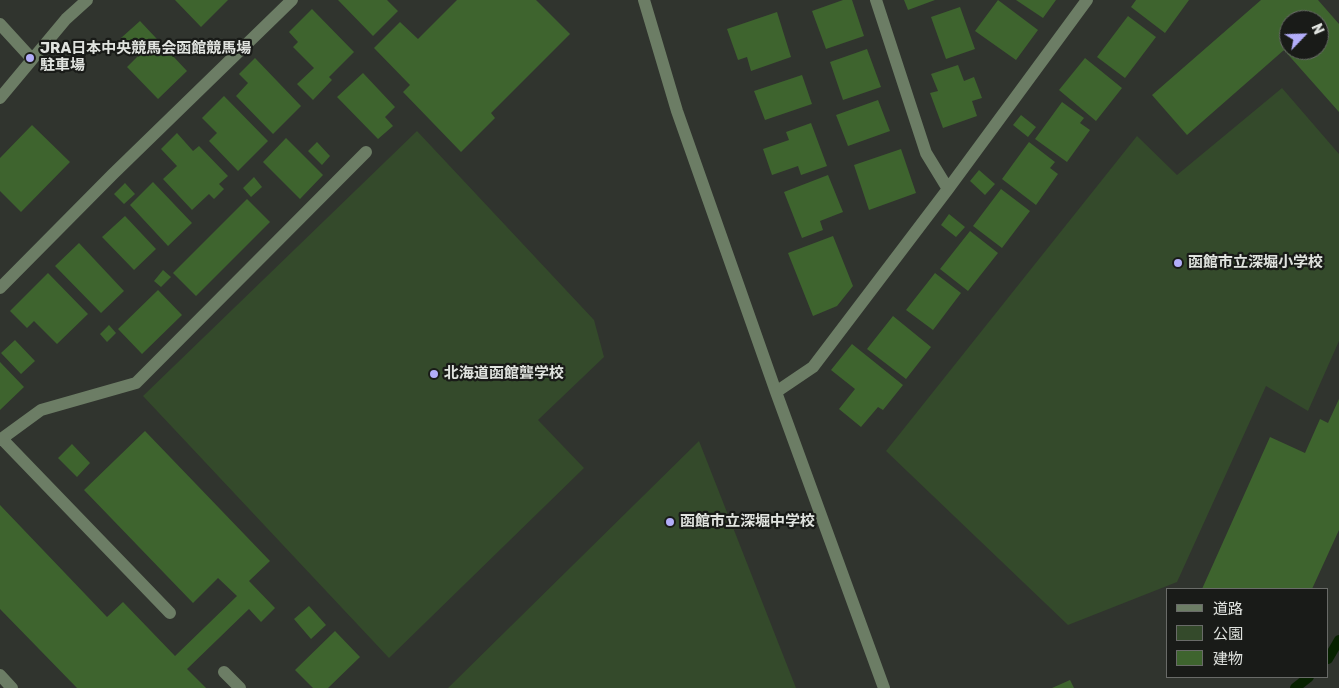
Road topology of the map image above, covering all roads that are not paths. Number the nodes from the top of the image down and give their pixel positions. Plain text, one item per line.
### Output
1 (87, 0) edge
2 (292, 0) edge
3 (644, 0) edge
4 (876, 0) edge
5 (1087, 0) edge
6 (0, 24) edge
7 (32, 60) junction
8 (0, 98) edge
9 (366, 152) dead end
10 (948, 189) junction
11 (0, 288) edge
12 (776, 392) junction
13 (1, 440) edge
14 (170, 613) dead end
15 (224, 672) dead end
16 (0, 675) edge
17 (12, 688) edge
18 (240, 688) edge
19 (884, 688) edge

1 - 7 street
2 - 11 street
3 - 12 street
4 - 10 street
5 - 10 street
6 - 7 street
7 - 8 street
9 - 13 street
10 - 12 street
12 - 19 street
13 - 14 street
15 - 18 street
16 - 17 street

